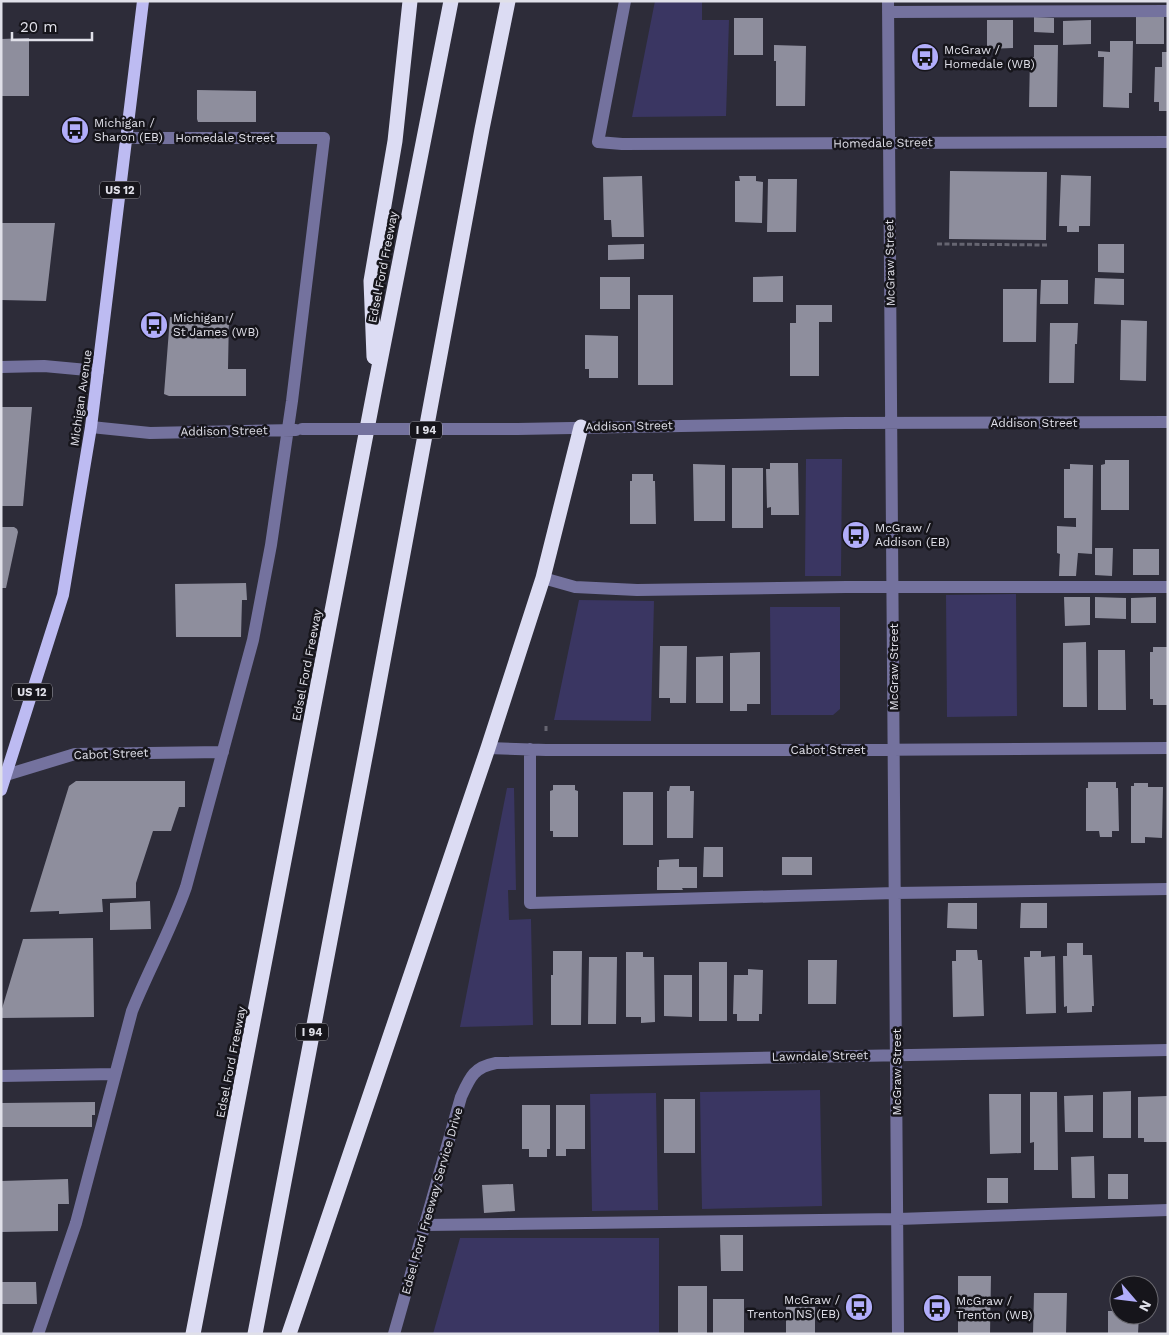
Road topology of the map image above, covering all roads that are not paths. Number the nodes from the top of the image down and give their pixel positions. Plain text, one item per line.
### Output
1 (143, 1) edge
2 (410, 1) edge
3 (450, 1) edge
4 (508, 1) edge
5 (625, 1) edge
6 (888, 7) edge
7 (1168, 11) edge
8 (126, 138) junction
9 (889, 142) junction
10 (1168, 142) edge
11 (1, 367) edge
12 (98, 371) junction
13 (376, 382) junction
14 (891, 422) junction
15 (1168, 422) edge
16 (91, 427) junction
17 (581, 427) junction
18 (288, 430) junction
19 (543, 578) junction
20 (1168, 587) edge
21 (893, 588) junction
22 (488, 748) junction
23 (1168, 748) edge
24 (530, 749) junction
25 (894, 749) junction
26 (223, 752) junction
27 (4, 775) edge
28 (1, 790) edge
29 (1168, 889) edge
30 (895, 893) junction
31 (1168, 1050) edge
32 (896, 1054) junction
33 (475, 1071) joint
34 (115, 1074) junction
35 (1, 1076) edge
36 (1168, 1210) edge
37 (898, 1218) junction
38 (424, 1225) junction
39 (38, 1334) edge
40 (193, 1334) edge
41 (255, 1334) edge
42 (289, 1334) edge
43 (394, 1334) edge
44 (898, 1334) edge

1 - 8 main road, Michigan Avenue / US 12
2 - 13 highway
3 - 13 highway, Edsel Ford Freeway
4 - 41 highway, I 94
5 - 9 street, Homedale Street
6 - 7 street
6 - 9 street, McGraw Street
8 - 12 main road, Michigan Avenue / US 12
8 - 18 street, Homedale Street
9 - 10 street, Homedale Street
9 - 14 street, McGraw Street
11 - 12 street
12 - 16 main road, Michigan Avenue / US 12
13 - 40 highway, Edsel Ford Freeway
14 - 15 street, Addison Street
14 - 17 street, Addison Street
14 - 21 street, McGraw Street
16 - 18 street, Addison Street
16 - 27 main road, Michigan Avenue / US 12
17 - 18 street, Addison Street, bridge
17 - 19 highway
18 - 26 street
19 - 21 street
19 - 22 highway
20 - 21 street
21 - 25 street, McGraw Street
22 - 24 street, Cabot Street
22 - 42 highway
23 - 25 street, Cabot Street
24 - 25 street, Cabot Street
24 - 30 street
25 - 30 street, McGraw Street
26 - 27 street, Cabot Street
26 - 34 street
27 - 28 main road, Michigan Avenue / US 12
29 - 30 street
30 - 32 street, McGraw Street
31 - 32 street, Lawndale Street
32 - 33 street, Lawndale Street
32 - 37 street, McGraw Street
33 - 38 street, Edsel Ford Freeway Service Drive
34 - 35 street
34 - 39 street
36 - 37 street
37 - 38 street
37 - 44 street, McGraw Street
38 - 43 street, Edsel Ford Freeway Service Drive

